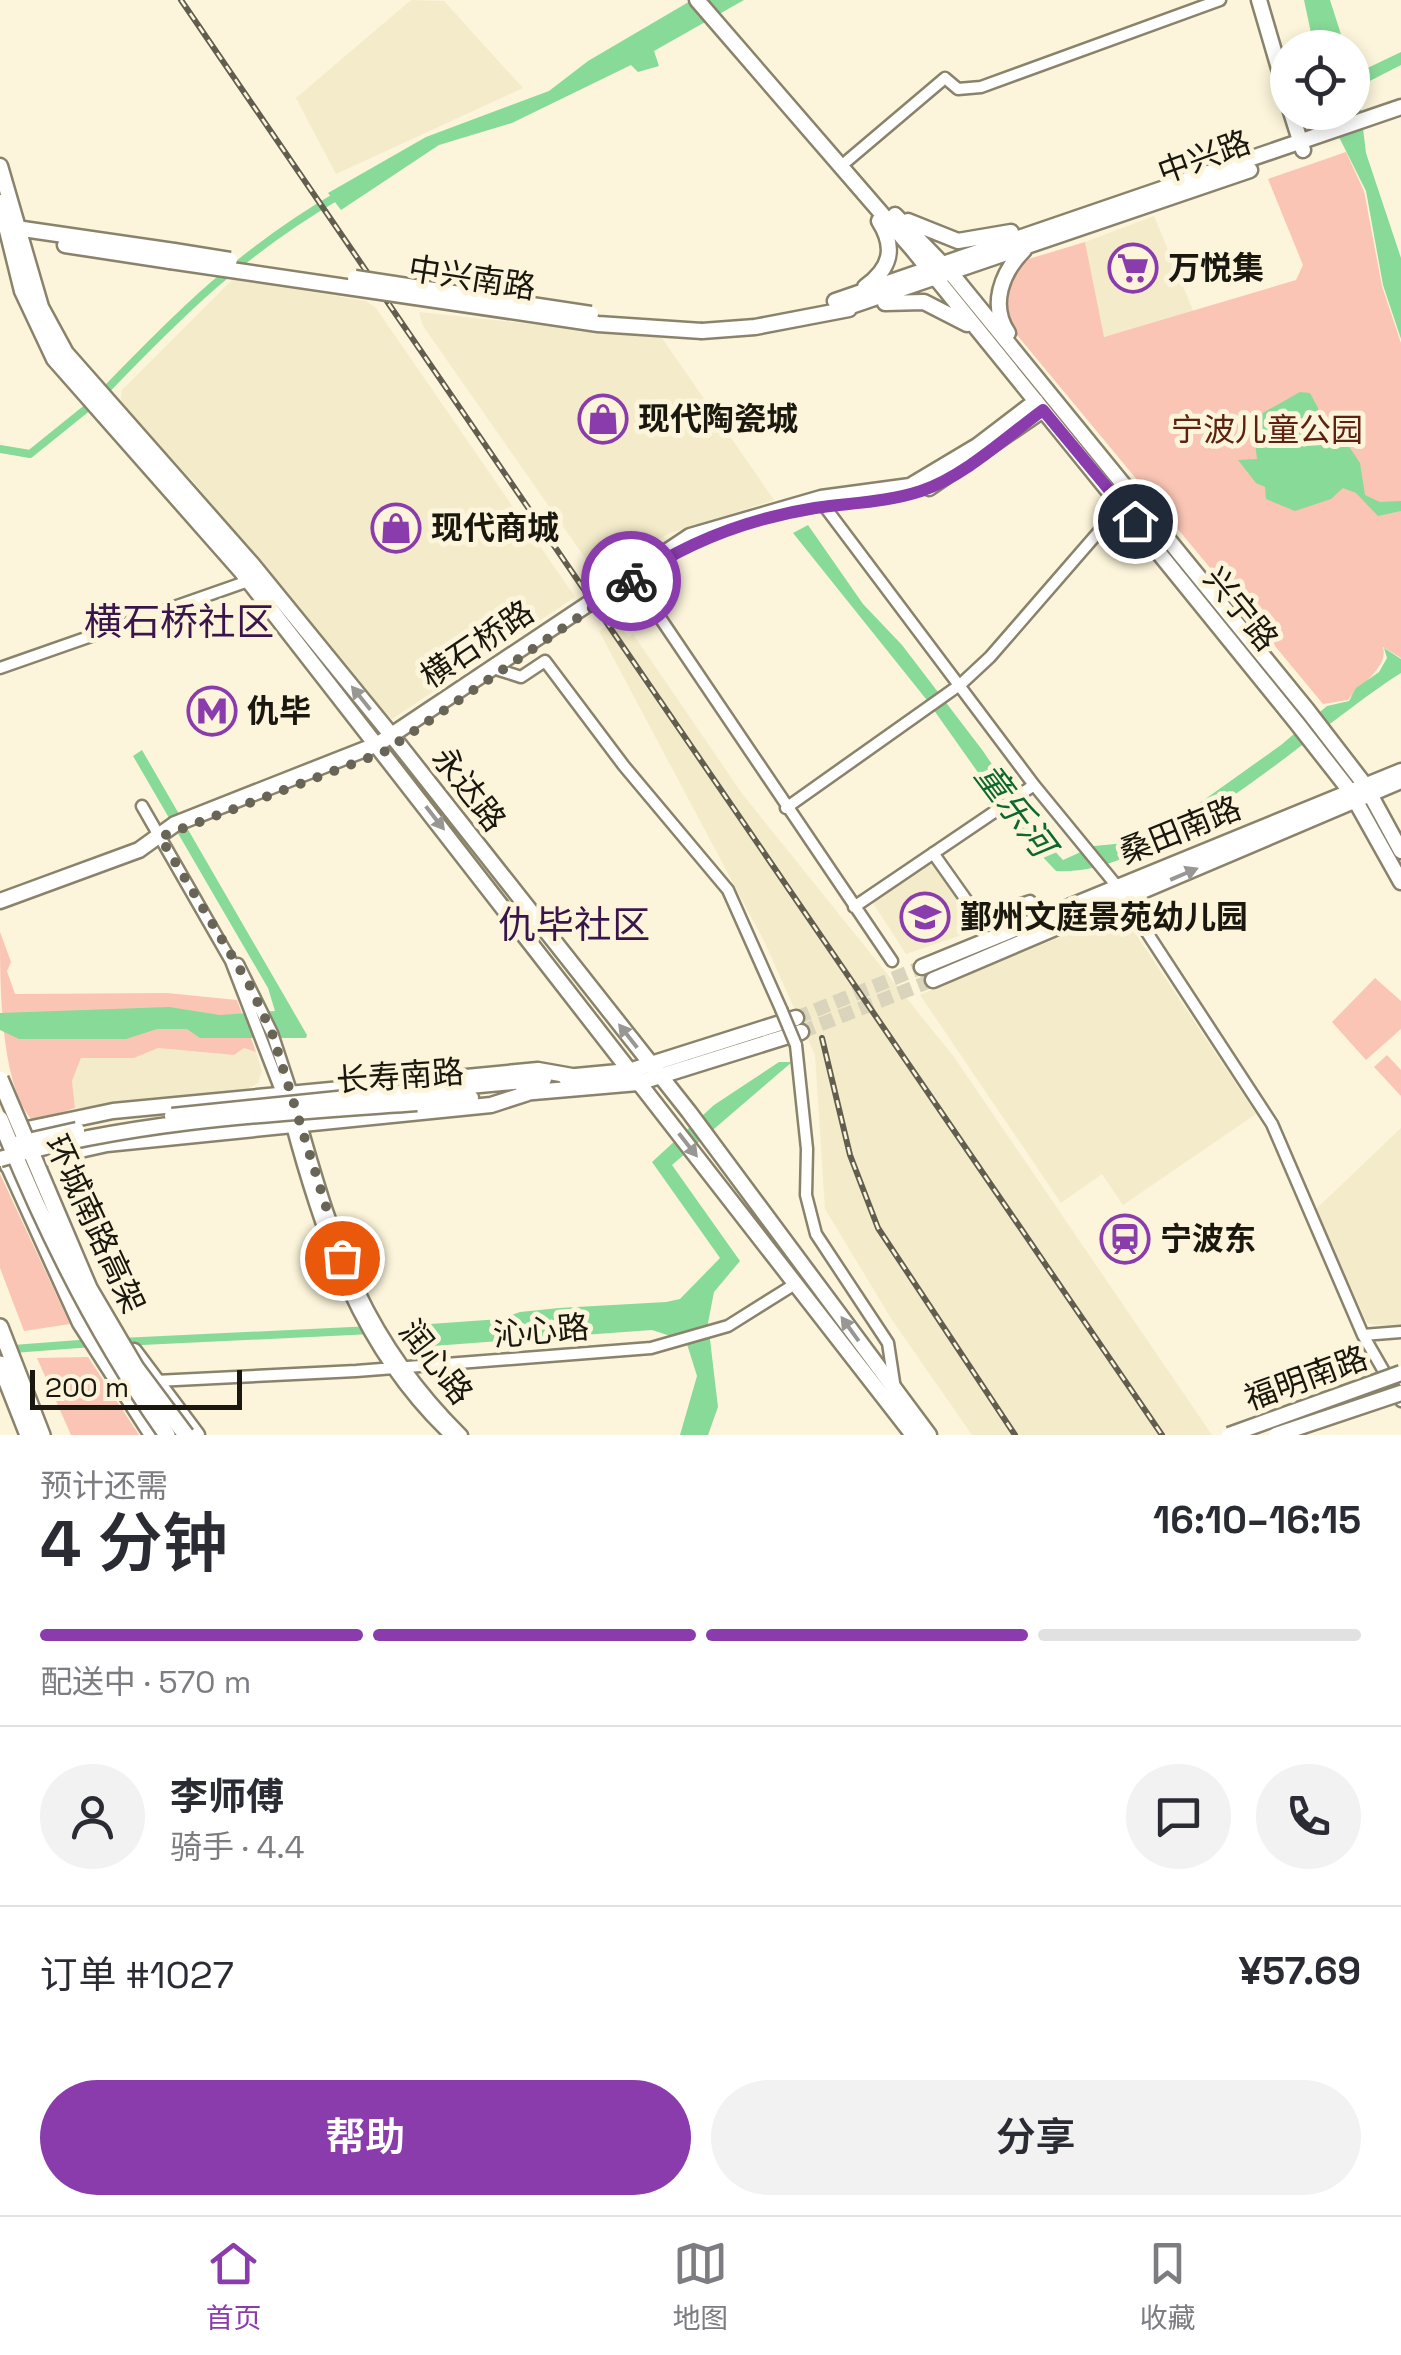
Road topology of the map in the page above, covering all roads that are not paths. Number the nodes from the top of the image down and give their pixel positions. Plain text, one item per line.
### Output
1 (697, 0) edge
2 (707, 0) edge
3 (1220, 0) edge
4 (1259, 0) edge
5 (1270, 38) edge
6 (737, 41) junction
7 (1396, 112) edge
8 (1297, 130) edge
9 (1302, 146) junction
10 (847, 162) junction
11 (0, 166) edge
12 (868, 198) junction
13 (0, 202) edge
14 (885, 204) junction
15 (1041, 231) junction
16 (9, 232) edge
17 (958, 241) joint
18 (1024, 249) junction
19 (889, 260) joint
20 (939, 271) junction
21 (835, 306) junction
22 (1037, 396) junction
23 (1122, 505) junction
24 (824, 507) junction
25 (255, 578) junction
26 (642, 590) dead end
27 (0, 668) edge
28 (499, 670) junction
29 (961, 684) junction
30 (1302, 716) junction
31 (394, 739) junction
32 (1321, 740) junction
33 (381, 748) junction
34 (1401, 771) edge
35 (1401, 781) edge
36 (1034, 785) junction
37 (1368, 789) junction
38 (1352, 796) junction
39 (142, 806) dead end
40 (786, 808) junction
41 (160, 837) junction
42 (1401, 851) edge
43 (934, 853) junction
44 (1111, 880) junction
45 (1401, 882) edge
46 (1030, 900) dead end
47 (1125, 900) junction
48 (0, 901) edge
49 (854, 907) junction
50 (215, 931) junction
51 (892, 961) dead end
52 (922, 967) tunnel mouth
53 (932, 980) tunnel mouth
54 (798, 1032) junction
55 (655, 1070) junction
56 (572, 1076) junction
57 (634, 1077) junction
58 (0, 1079) edge
59 (283, 1093) junction
60 (528, 1093) junction
61 (0, 1094) edge
62 (416, 1097) junction
63 (0, 1119) edge
64 (292, 1126) junction
65 (17, 1130) junction
66 (0, 1136) edge
67 (0, 1148) edge
68 (30, 1160) junction
69 (4, 1162) edge
70 (796, 1284) junction
71 (2, 1332) edge
72 (1401, 1332) edge
73 (1363, 1335) junction
74 (6, 1362) edge
75 (399, 1368) junction
76 (1401, 1373) edge
77 (156, 1381) junction
78 (895, 1390) junction
79 (1401, 1393) edge
80 (1401, 1401) edge
81 (28, 1435) edge
82 (42, 1435) edge
83 (152, 1435) edge
84 (165, 1435) edge
85 (191, 1435) edge
86 (450, 1435) edge
87 (462, 1435) edge
88 (913, 1435) edge
89 (929, 1435) edge
90 (1229, 1435) edge
91 (1276, 1435) edge

1 - 6 main road, 兴宁路
2 - 6 main road, 兴宁路
3 - 10 street
4 - 5 main road
6 - 10 main road, 兴宁路
6 - 12 main road, 兴宁路
7 - 9 main road, 中兴路
8 - 9 main road
9 - 15 main road, 中兴路
9 - 18 main road, 中兴路
10 - 14 main road, 兴宁路
11 - 16 main road, 永达路
12 - 19 main road, 兴宁路
12 - 20 main road, 兴宁路
13 - 16 main road, 永达路
14 - 17 main road, 兴宁路
14 - 20 main road, 兴宁路
15 - 17 main road, 中兴路
15 - 20 main road, 中兴路
16 - 21 main road, 中兴南路, bridge
16 - 25 main road, 永达路
18 - 20 main road, 中兴路
18 - 22 main road
19 - 21 main road, 中兴南路
20 - 21 main road, 中兴路
20 - 22 main road, 兴宁路
21 - 22 main road, 中兴南路
22 - 23 main road, 兴宁路
22 - 24 main road, 横石桥路
22 - 30 main road, 兴宁路
22 - 31 main road, 横石桥路
23 - 29 street
23 - 30 main road, 兴宁路
24 - 28 main road, 横石桥路
24 - 29 street
25 - 27 street
31 -> 25 main road, 永达路
25 - 33 main road, 永达路
26 - 40 street
28 - 31 main road, 横石桥路
28 - 54 street, bridge
29 - 36 street
29 - 40 street
30 - 32 main road, 兴宁路
31 - 33 main road, 横石桥路
55 -> 31 main road, 永达路
32 - 37 main road, 兴宁路
32 - 38 main road, 兴宁路
33 - 41 main road, 横石桥路
33 -> 57 main road, 永达路
34 - 37 main road
35 - 37 main road
36 - 43 street
36 - 44 street
37 - 38 main road
37 - 42 main road, 兴宁路
38 - 44 main road, 桑田南路
38 - 45 main road, 兴宁路
47 -> 38 main road, 桑田南路
39 - 41 street, 润心路
40 - 49 street
41 - 48 main road, 横石桥路
41 - 50 street, 润心路
43 - 46 street
43 - 49 street
44 - 47 street
44 - 52 main road, 桑田南路
47 - 53 main road, 桑田南路
47 - 73 street
49 - 51 street
50 - 59 street, 润心路
50 - 75 street, 润心路
54 - 55 main road, 长寿南路
54 - 78 street
55 - 57 main road, 长寿南路
78 -> 55 main road, 永达路
56 - 57 main road, 长寿南路
56 - 59 main road
56 - 62 main road, 长寿南路
57 - 60 main road, 长寿南路
57 -> 70 main road, 永达路
58 - 85 highway, 环城南路高架, bridge
59 - 64 street, 润心路
59 - 65 main road
60 - 62 main road, 长寿南路
60 - 64 main road
61 - 65 main road
62 - 67 main road, 长寿南路, bridge
62 - 69 main road, 长寿南路, bridge
63 - 84 highway, 环城南路高架, bridge
64 - 68 main road
64 - 75 street, 润心路
65 - 66 main road
65 - 68 main road
67 - 69 main road
68 - 69 main road
68 - 77 main road, bridge
69 - 83 main road
70 - 75 street, 沁心路
70 - 88 main road, 永达路
71 - 74 highway
72 - 73 street
73 - 80 street
74 - 81 highway
74 - 82 highway
75 - 77 street, 沁心路
75 - 86 street, 润心路
75 - 87 street, 润心路
76 - 90 main road, 福明南路, bridge
77 - 85 main road
78 - 89 main road, 永达路
79 - 91 main road, 福明南路, bridge

